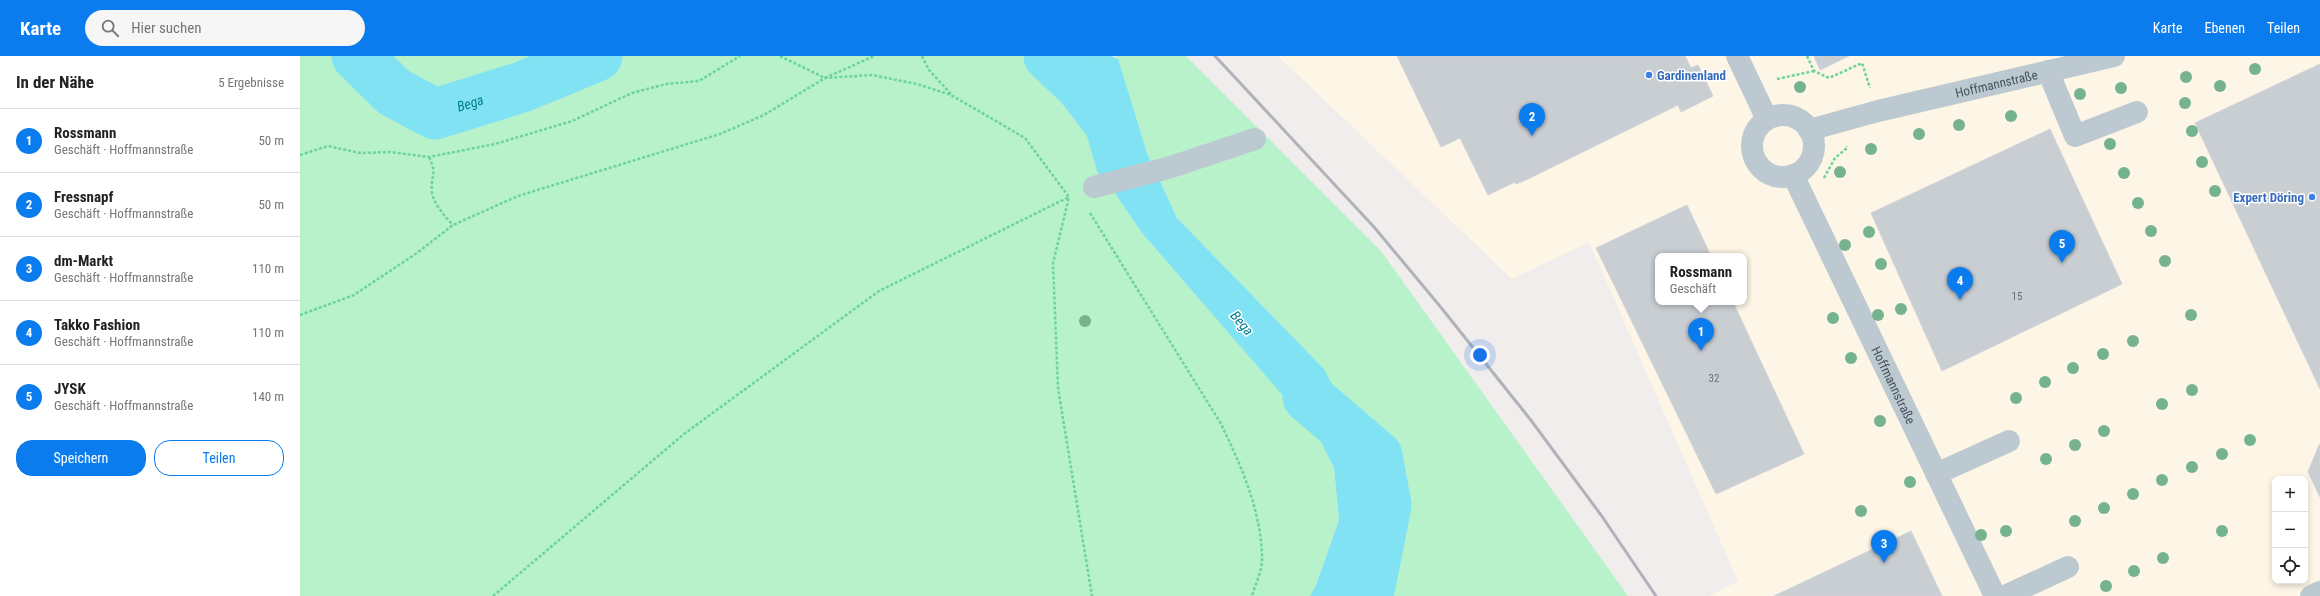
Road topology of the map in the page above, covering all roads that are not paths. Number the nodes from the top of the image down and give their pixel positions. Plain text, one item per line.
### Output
1 (1737, 56) edge
2 (2114, 56) edge
3 (2048, 71) junction
4 (2137, 112) dead end
5 (1767, 119) junction
6 (1810, 130) junction
7 (1255, 139) dead end
8 (1793, 175) junction
9 (1086, 190) road end
10 (2009, 441) dead end
11 (1936, 474) junction
12 (2068, 567) dead end
13 (2320, 592) edge
14 (1995, 596) edge
15 (2005, 596) edge
16 (2311, 596) edge

1 - 5 street
2 - 3 street, Hoffmannstraße
3 - 4 street
3 - 6 street, Hoffmannstraße
5 - 6 street
5 - 8 street
6 - 8 street
7 - 9 street
8 - 11 street, Hoffmannstraße
10 - 11 street
11 - 14 street, Hoffmannstraße
12 - 15 street
13 - 16 street

